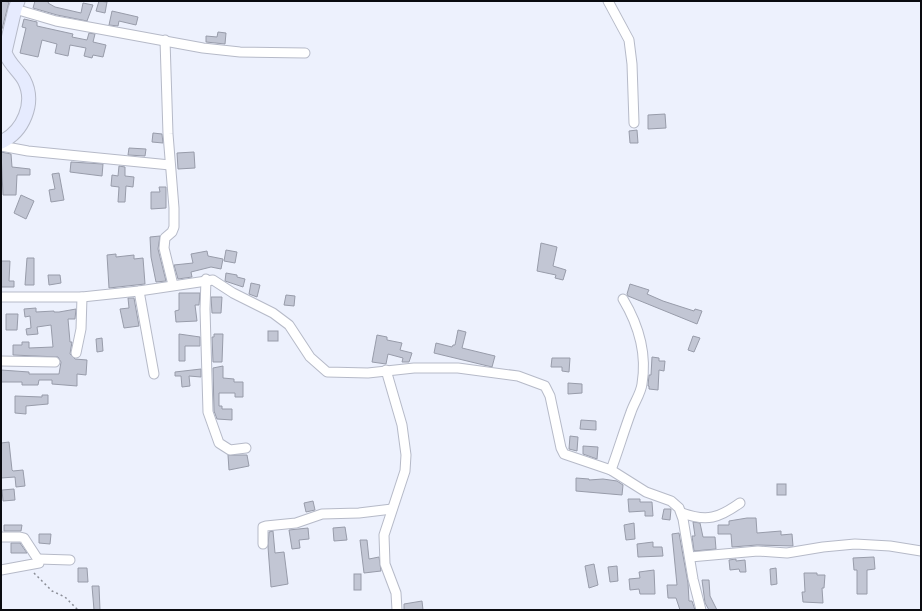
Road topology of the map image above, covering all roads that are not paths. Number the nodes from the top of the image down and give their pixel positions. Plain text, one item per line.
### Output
1 (608, 1) edge
2 (16, 5) edge
3 (165, 40) junction
4 (305, 53) dead end
5 (634, 124) dead end
6 (1, 142) edge
7 (1, 146) edge
8 (170, 165) junction
9 (206, 279) junction
10 (172, 285) junction
11 (139, 291) junction
12 (1, 297) edge
13 (82, 297) junction
14 (623, 299) dead end
15 (76, 353) dead end
16 (1, 362) edge
17 (55, 362) dead end
18 (386, 370) junction
19 (154, 374) dead end
20 (246, 448) dead end
21 (611, 470) junction
22 (740, 503) dead end
23 (392, 509) junction
24 (682, 513) junction
25 (1, 537) edge
26 (264, 544) dead end
27 (921, 551) edge
28 (690, 557) junction
29 (38, 559) junction
30 (70, 560) dead end
31 (1, 570) edge
32 (397, 610) edge
33 (701, 610) edge

1 - 5 street
2 - 3 street
2 - 6 main road
3 - 4 street
3 - 8 street
7 - 8 street
8 - 10 street
9 - 10 street
9 - 18 street
9 - 20 street
10 - 11 street
11 - 13 street
11 - 19 street
12 - 13 street
13 - 15 street
14 - 21 street
16 - 17 street
18 - 21 street
18 - 23 street
21 - 24 street
22 - 24 street
23 - 26 street
23 - 32 street
24 - 28 street
25 - 29 street
27 - 28 street
28 - 33 street
29 - 30 street
29 - 31 street

